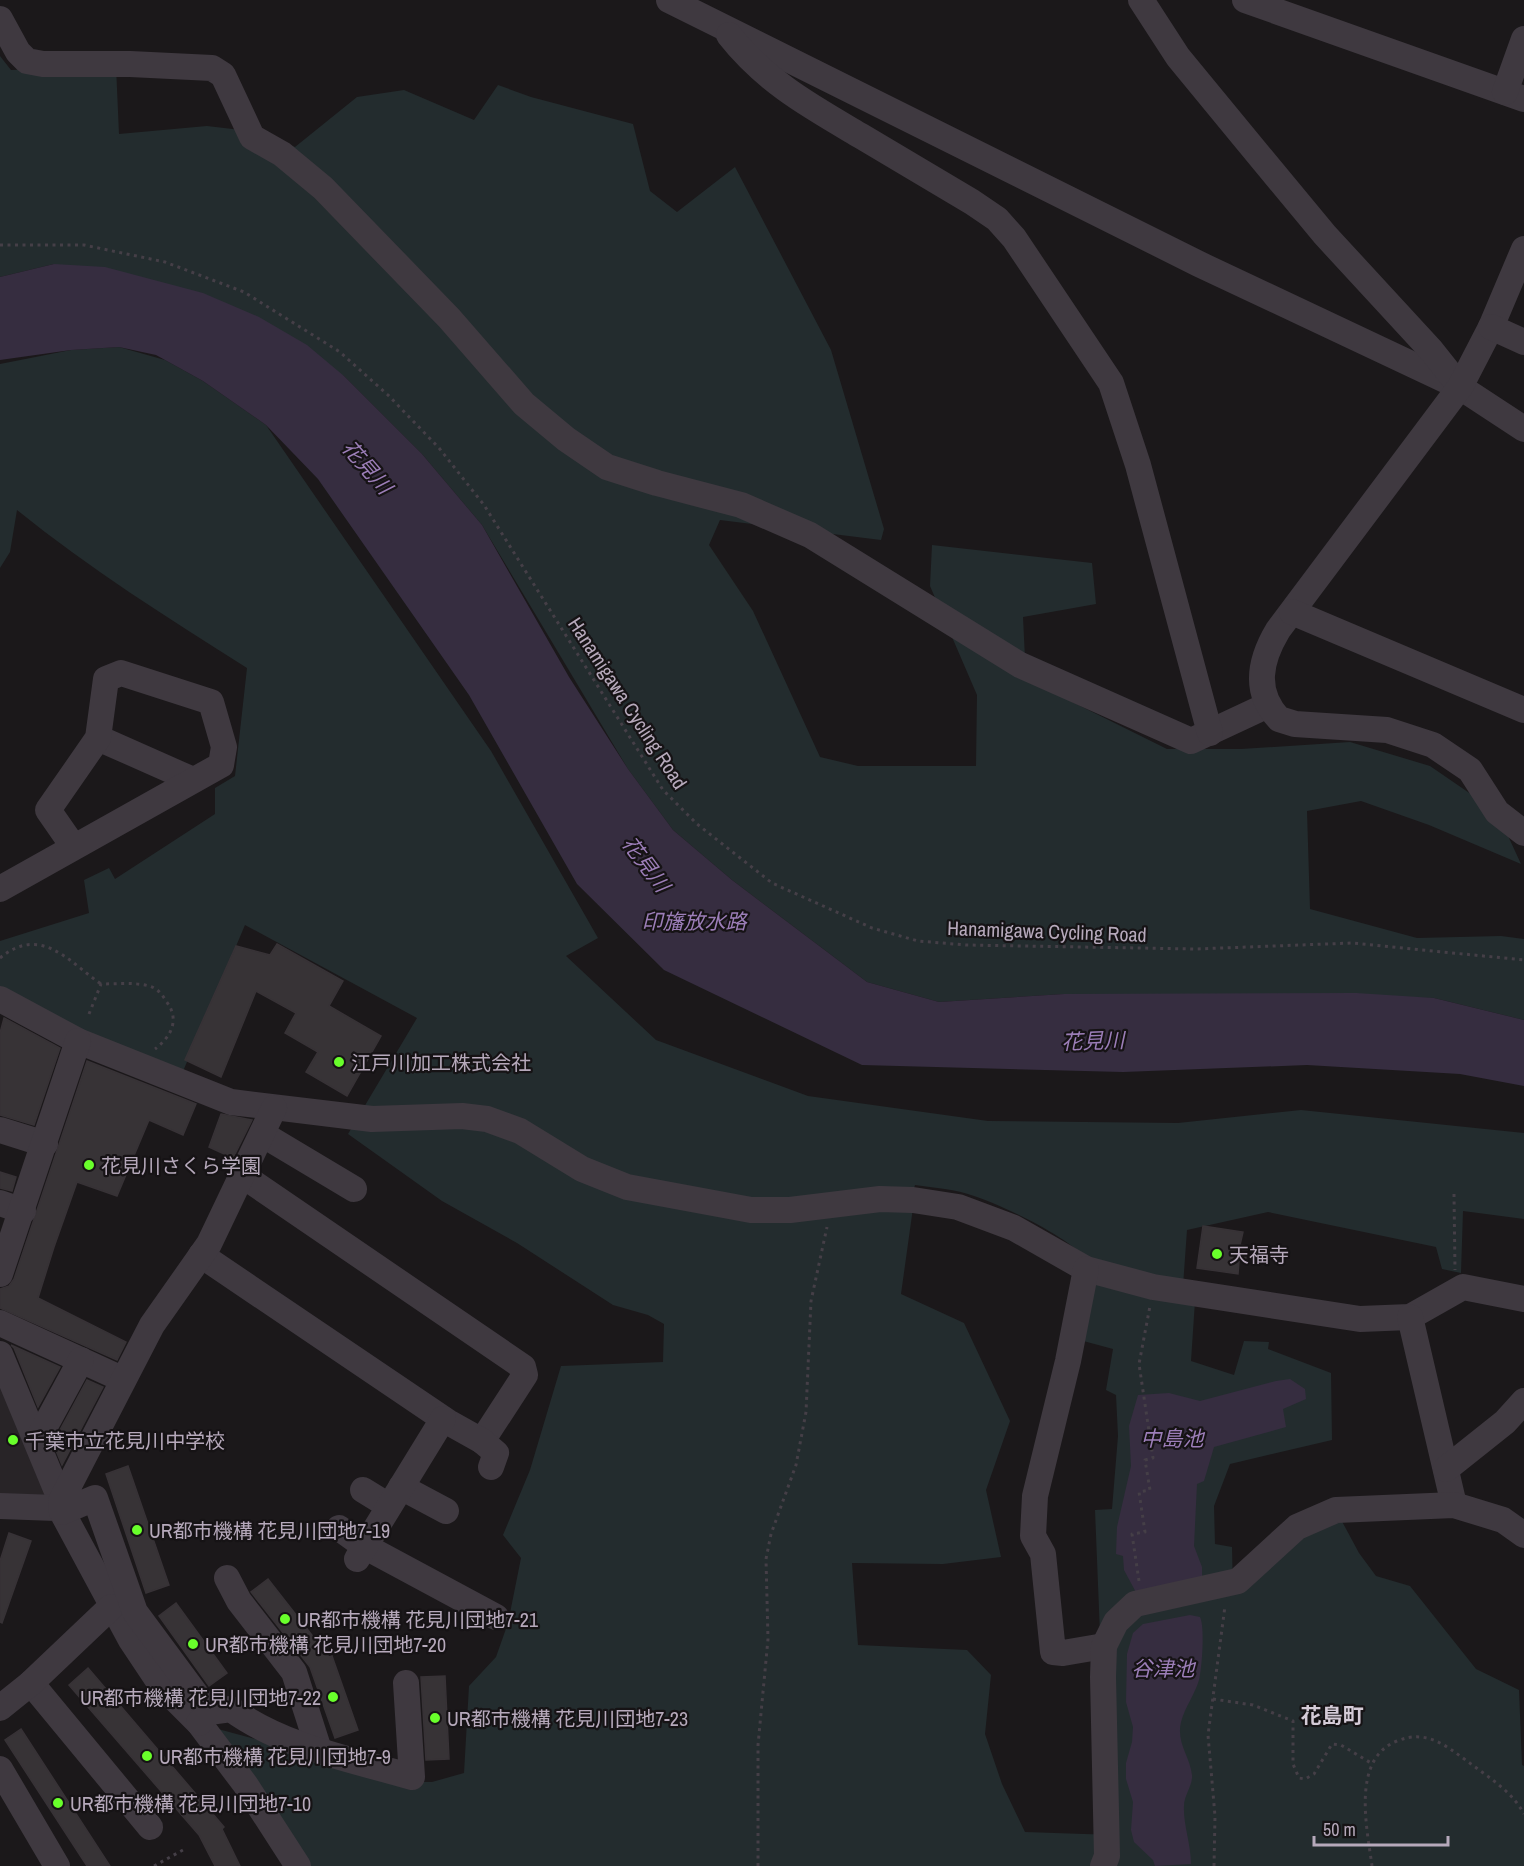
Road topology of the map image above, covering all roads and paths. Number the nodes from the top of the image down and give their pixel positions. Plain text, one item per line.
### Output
1 (669, 0) edge
2 (1141, 0) edge
3 (1256, 2) edge
4 (0, 19) edge
5 (724, 28) junction
6 (1524, 39) edge
7 (1515, 96) edge
8 (0, 245) edge
9 (1524, 249) edge
10 (1491, 327) junction
11 (1524, 342) edge
12 (1460, 387) junction
13 (1524, 429) edge
14 (1292, 612) junction
15 (1268, 705) junction
16 (1524, 710) edge
17 (1210, 733) junction
18 (98, 738) junction
19 (193, 780) junction
20 (1524, 833) edge
21 (73, 846) junction
22 (0, 889) edge
23 (0, 958) edge
24 (1524, 960) edge
25 (101, 984) junction
26 (0, 999) edge
27 (89, 1014) dead end
28 (78, 1041) junction
29 (134, 1064) junction
30 (274, 1108) junction
31 (0, 1130) edge
32 (262, 1134) junction
33 (45, 1144) junction
34 (242, 1175) junction
35 (354, 1189) dead end
36 (1454, 1194) dead end
37 (827, 1204) junction
38 (12, 1207) edge
39 (201, 1255) junction
40 (1086, 1269) junction
41 (0, 1274) edge
42 (1153, 1287) junction
43 (1463, 1287) junction
44 (1524, 1299) edge
45 (1410, 1317) junction
46 (0, 1323) edge
47 (0, 1354) edge
48 (81, 1360) junction
49 (122, 1379) junction
50 (1524, 1401) edge
51 (443, 1419) junction
52 (482, 1440) junction
53 (37, 1441) junction
54 (491, 1467) dead end
55 (1446, 1469) junction
56 (363, 1490) dead end
57 (395, 1496) junction
58 (1454, 1505) junction
59 (0, 1506) edge
60 (62, 1506) junction
61 (446, 1511) dead end
62 (339, 1528) dead end
63 (1524, 1535) edge
64 (360, 1553) junction
65 (227, 1578) dead end
66 (1150, 1582) dead end
67 (1223, 1585) junction
68 (111, 1607) junction
69 (496, 1617) dead end
70 (1104, 1646) junction
71 (31, 1683) junction
72 (406, 1683) dead end
73 (1213, 1699) junction
74 (0, 1708) edge
75 (204, 1718) junction
76 (319, 1750) junction
77 (1371, 1763) junction
78 (0, 1769) edge
79 (1518, 1803) junction
80 (1524, 1804) edge
81 (1524, 1814) edge
82 (150, 1827) dead end
83 (183, 1850) dead end
84 (57, 1866) edge
85 (154, 1866) edge
86 (298, 1866) edge
87 (758, 1866) edge
88 (1103, 1866) edge
89 (1214, 1866) edge
90 (1372, 1866) edge

1 - 5 street
2 - 12 street
3 - 7 street
4 - 17 street
5 - 12 street
5 - 17 street
6 - 7 street
8 - 24 path, Hanamigawa Cycling Road
9 - 10 street
10 - 11 street
10 - 12 street
12 - 13 street
12 - 14 street
14 - 15 street
14 - 16 street
15 - 17 street
15 - 20 street
18 - 19 street
18 - 19 street
18 - 21 street
19 - 21 street
21 - 22 street
23 - 25 path
25 - 27 path
25 - 29 path
26 - 28 street
28 - 29 street
28 - 33 street
29 - 30 street
30 - 32 street
30 - 37 street
31 - 33 street
32 - 34 street
32 - 35 street
33 - 38 street
34 - 39 street
34 - 52 street
36 - 43 path
37 - 40 street
37 - 87 path
38 - 41 street
39 - 49 street
39 - 51 street
40 - 42 street
40 - 70 street
42 - 45 street
42 - 66 path
43 - 44 street
43 - 45 street
45 - 55 street
46 - 48 street
47 - 53 street
48 - 49 street
48 - 53 street
49 - 60 street
50 - 55 street
51 - 52 street
51 - 57 street
52 - 54 street
53 - 60 street
55 - 58 street
56 - 57 street
57 - 61 street
57 - 64 street
58 - 63 street
58 - 67 street
59 - 60 street
60 - 68 street
60 - 75 street
62 - 64 street
64 - 69 street
65 - 76 street
67 - 70 street
67 - 73 path
68 - 71 street
68 - 75 street
70 - 88 street
71 - 74 street
71 - 82 street
72 - 76 street
73 - 77 path
73 - 89 path
75 - 76 street
75 - 86 street
77 - 79 path
77 - 90 path
78 - 84 street
79 - 80 path
79 - 81 path
83 - 85 path

